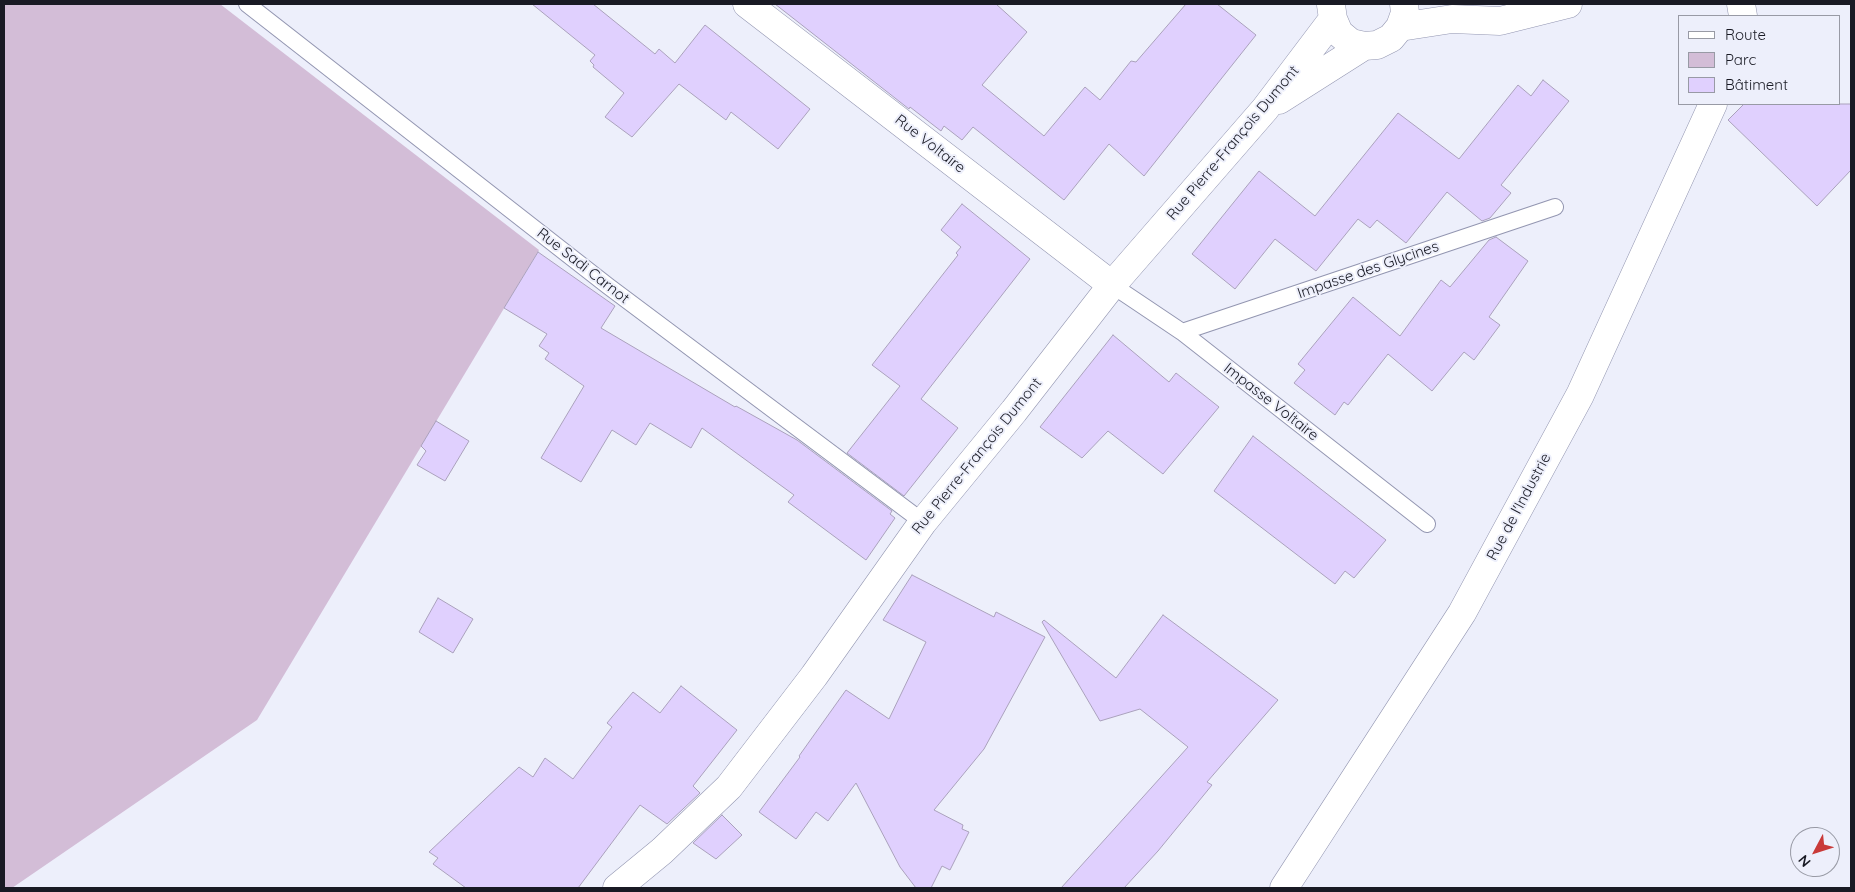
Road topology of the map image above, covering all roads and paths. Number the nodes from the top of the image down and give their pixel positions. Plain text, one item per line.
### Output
1 (247, 4) edge
2 (747, 4) edge
3 (1416, 4) edge
4 (1568, 4) edge
5 (1331, 8) edge
6 (1402, 16) edge
7 (1452, 19) junction
8 (1364, 46) junction
9 (1713, 105) edge
10 (1265, 109) junction
11 (1555, 207) dead end
12 (1112, 285) junction
13 (1182, 332) junction
14 (923, 522) junction
15 (1428, 524) dead end
16 (617, 888) edge
17 (1284, 888) edge

1 - 14 lane, Rue Sadi Carnot
2 - 12 street, Rue Voltaire
3 - 7 street
4 - 7 street
5 - 8 street
5 - 10 street, Rue Pierre-François Dumont
6 - 7 street
6 - 8 street
8 - 10 street
9 - 17 street, Rue de l'Industrie
10 - 12 street, Rue Pierre-François Dumont
11 - 13 lane, Impasse des Glycines
12 - 13 lane, Impasse Voltaire
12 - 14 street, Rue Pierre-François Dumont
13 - 15 lane, Impasse Voltaire
14 - 16 street, Rue Pierre-François Dumont

